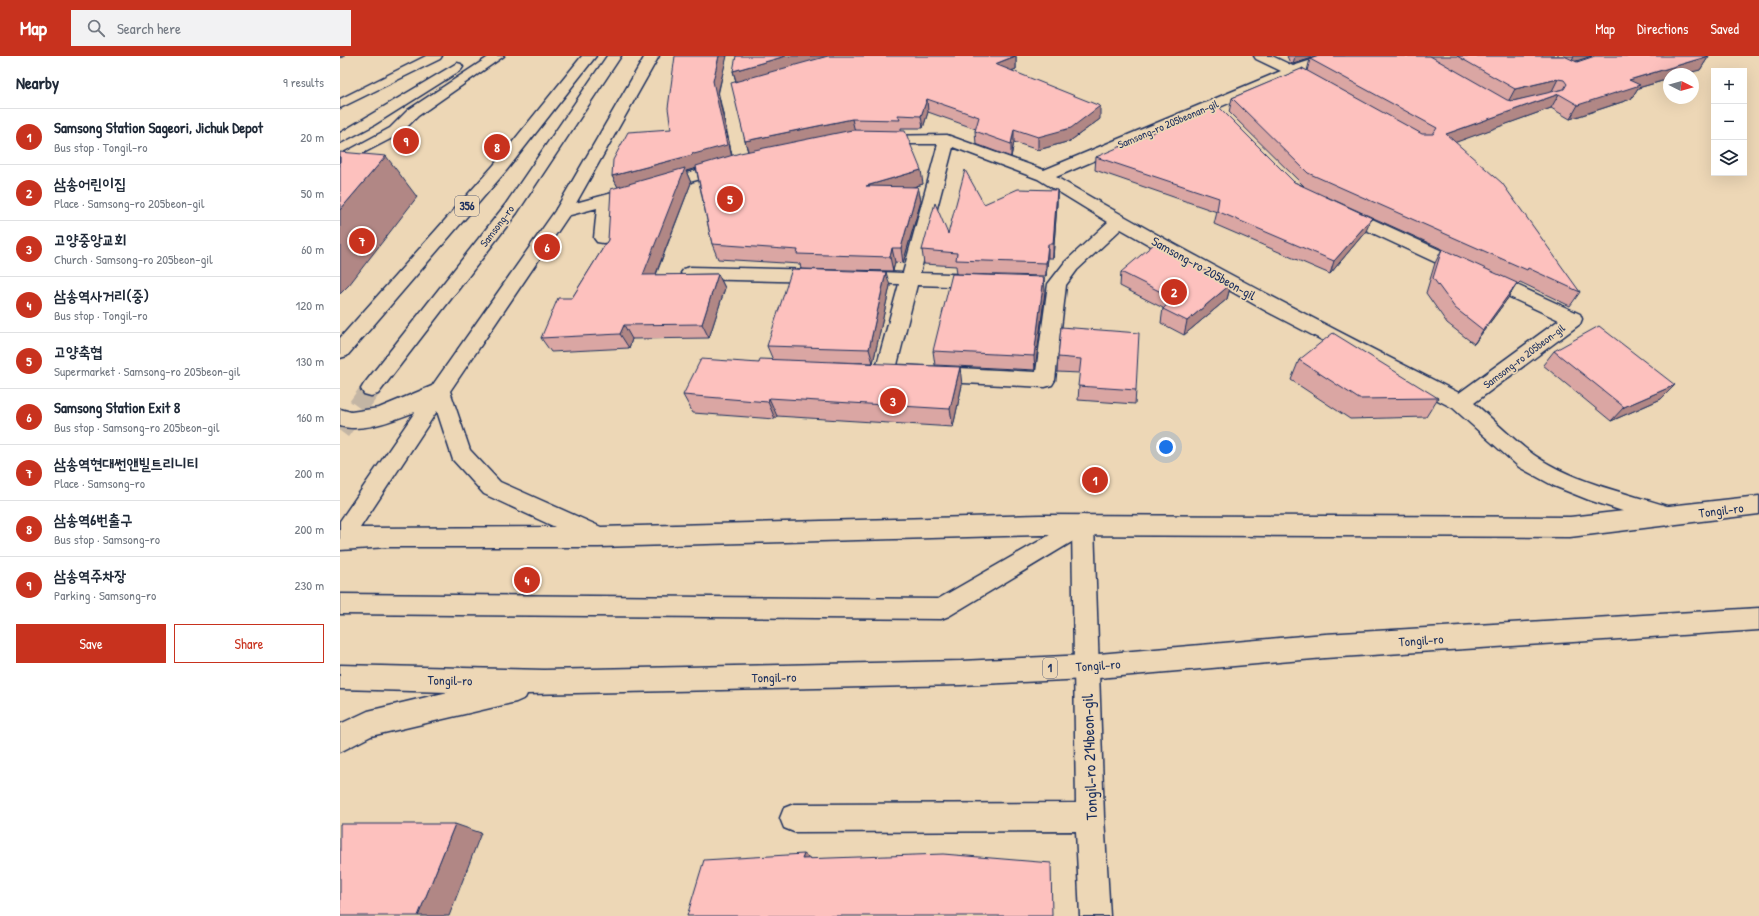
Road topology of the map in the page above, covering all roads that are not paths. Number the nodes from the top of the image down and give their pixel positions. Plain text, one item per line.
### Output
1 (498, 56) edge
2 (589, 56) edge
3 (614, 56) edge
4 (652, 56) edge
5 (734, 56) edge
6 (1261, 56) edge
7 (1336, 56) edge
8 (434, 57) edge
9 (457, 67) junction
10 (1292, 71) junction
11 (473, 73) junction
12 (772, 80) edge
13 (1313, 82) edge
14 (726, 93) junction
15 (340, 104) edge
16 (863, 138) edge
17 (340, 139) edge
18 (947, 140) junction
19 (340, 161) edge
20 (1044, 176) junction
21 (606, 200) junction
22 (1326, 204) edge
23 (563, 212) junction
24 (1119, 221) junction
25 (603, 238) dead end
26 (690, 273) edge
27 (910, 279) junction
28 (995, 282) edge
29 (340, 351) edge
30 (371, 389) tunnel mouth
31 (440, 390) junction
32 (1460, 403) junction
33 (340, 417) edge
34 (1759, 505) edge
35 (1668, 516) junction
36 (1083, 525) junction
37 (599, 537) junction
38 (340, 539) edge
39 (340, 604) edge
40 (1759, 619) edge
41 (1087, 667) junction
42 (340, 677) edge
43 (544, 682) junction
44 (340, 738) edge
45 (1090, 817) junction
46 (794, 818) dead end
47 (1095, 916) edge

1 - 11 lane
2 - 29 main road, 356
3 - 30 main road, Samsong-ro
4 - 23 main road
5 - 14 main road
6 - 10 main road
7 - 10 main road, Samsong-ro 205beonan-gil
8 - 9 lane
8 - 15 lane
9 - 11 lane
9 - 17 lane
10 - 13 main road
10 - 20 main road, Samsong-ro 205beonan-gil
11 - 19 lane
12 - 14 main road
14 - 21 main road
16 - 18 main road, Samsong-ro 205beon-gil
18 - 20 main road, Samsong-ro 205beon-gil
18 - 27 main road
20 - 24 main road, Samsong-ro 205beon-gil
21 - 23 main road
21 - 25 main road
22 - 32 main road, Samsong-ro 205beon-gil
23 - 31 main road
24 - 27 main road
24 - 32 main road, Samsong-ro 205beon-gil
26 - 27 main road
27 - 28 main road
31 - 33 main road
31 - 37 main road
31 - 38 main road
32 - 35 main road, Samsong-ro 205beon-gil
34 - 35 main road, Tongil-ro
35 - 36 main road, Tongil-ro
36 - 37 main road, Tongil-ro
36 - 39 lane
36 - 41 main road, Tongil-ro 214beon-gil
37 - 38 main road, Tongil-ro
40 - 41 main road, Tongil-ro / 1
41 - 43 main road, Tongil-ro / 1
41 - 45 main road, Tongil-ro 214beon-gil
42 - 43 main road, Tongil-ro / 1
43 - 44 main road
45 - 46 main road
45 - 47 main road, Tongil-ro 214beon-gil

